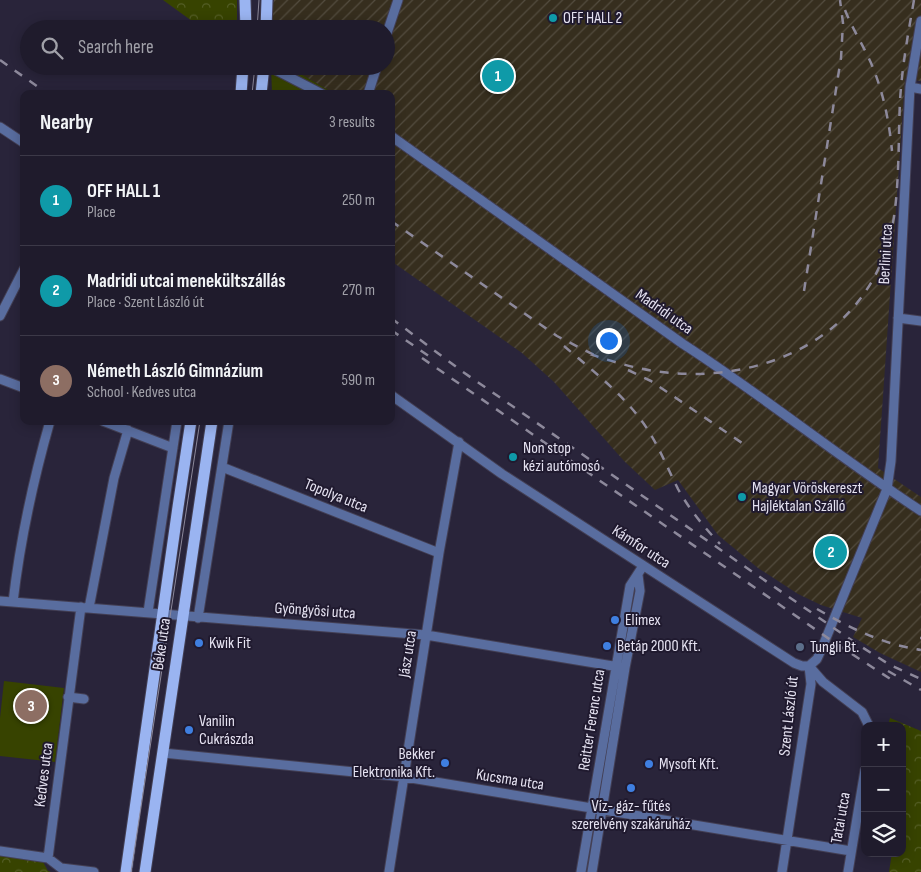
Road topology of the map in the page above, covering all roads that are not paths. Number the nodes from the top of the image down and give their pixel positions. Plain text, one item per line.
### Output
1 (245, 0) edge
2 (267, 0) edge
3 (398, 0) edge
4 (246, 20) edge
5 (266, 20) edge
6 (391, 20) edge
7 (921, 21) edge
8 (242, 75) edge
9 (263, 75) edge
10 (285, 75) edge
11 (374, 75) edge
12 (910, 87) junction
13 (921, 89) edge
14 (241, 90) edge
15 (261, 90) edge
16 (314, 90) edge
17 (369, 90) edge
18 (0, 127) edge
19 (395, 139) edge
20 (20, 140) edge
21 (20, 277) edge
22 (0, 316) edge
23 (898, 318) junction
24 (921, 321) edge
25 (0, 379) edge
26 (20, 386) edge
27 (395, 398) edge
28 (49, 425) edge
29 (114, 425) edge
30 (176, 425) edge
31 (190, 425) edge
32 (211, 425) edge
33 (228, 425) edge
34 (128, 430) junction
35 (459, 442) junction
36 (173, 448) junction
37 (222, 467) junction
38 (887, 490) junction
39 (921, 512) edge
40 (439, 553) junction
41 (643, 566) junction
42 (0, 601) edge
43 (13, 602) junction
44 (85, 608) junction
45 (148, 612) junction
46 (163, 614) junction
47 (183, 616) junction
48 (198, 618) junction
49 (426, 635) junction
50 (809, 666) junction
51 (621, 667) junction
52 (68, 697) junction
53 (84, 699) dead end
54 (867, 722) edge
55 (163, 753) junction
56 (405, 777) junction
57 (861, 793) edge
58 (592, 808) junction
59 (602, 810) junction
60 (787, 841) junction
61 (0, 851) edge
62 (851, 851) junction
63 (48, 858) junction
64 (94, 872) edge
65 (126, 872) edge
66 (145, 872) edge
67 (389, 872) edge
68 (582, 872) edge
69 (592, 872) edge
70 (782, 872) edge
71 (848, 872) edge

1 - 4 main road
2 - 5 main road
3 - 6 street
7 - 12 street, Berlini utca
8 - 14 main road
9 - 15 main road
10 - 16 street
11 - 17 street
12 - 13 street
12 - 23 street, Berlini utca
18 - 20 street
19 - 38 street, Madridi utca
21 - 22 street
23 - 24 street
23 - 38 street, Berlini utca
25 - 26 street
27 - 35 street, Kámfor utca
28 - 43 street
29 - 34 street
30 - 36 street, Béke utca
31 - 46 main road, Béke utca
32 - 47 main road, Béke utca
33 - 37 street, Béke utca
34 - 36 street
34 - 44 street, Kedves utca
35 - 40 street, Jász utca
35 - 41 street, Kámfor utca
36 - 45 street, Béke utca
37 - 40 street, Topolya utca
37 - 48 street, Béke utca
38 - 39 street, Madridi utca
38 - 50 street, Szent László út
40 - 49 street, Jász utca
41 - 50 street, Kámfor utca
41 - 51 street, Reitter Ferenc utca
42 - 43 street, Gyöngyösi utca
43 - 44 street, Gyöngyösi utca
44 - 45 street, Gyöngyösi utca
44 - 52 street, Kedves utca
45 - 46 street, Gyöngyösi utca
46 - 47 street, Gyöngyösi utca
46 - 65 main road, Béke utca
47 - 48 street, Gyöngyösi utca
47 - 55 main road, Béke utca
48 - 49 street, Gyöngyösi utca
49 - 51 street, Gyöngyösi utca
49 - 56 street, Jász utca
50 - 54 street, Kámfor utca
50 - 60 street, Szent László út
51 - 58 street, Reitter Ferenc utca
51 - 59 street, Reitter Ferenc utca
52 - 53 street
52 - 63 street, Kedves utca
55 - 56 street, Kucsma utca
55 - 66 main road, Béke utca
56 - 58 street, Kucsma utca
56 - 67 street, Jász utca
57 - 62 street, Tatai utca
58 - 59 street, Kucsma utca
58 - 68 street, Reitter Ferenc utca
59 - 60 street, Kucsma utca
59 - 69 street, Reitter Ferenc utca
60 - 62 street, Kucsma utca
60 - 70 street, Szent László út
61 - 63 street
62 - 71 street, Tatai utca
63 - 64 street

